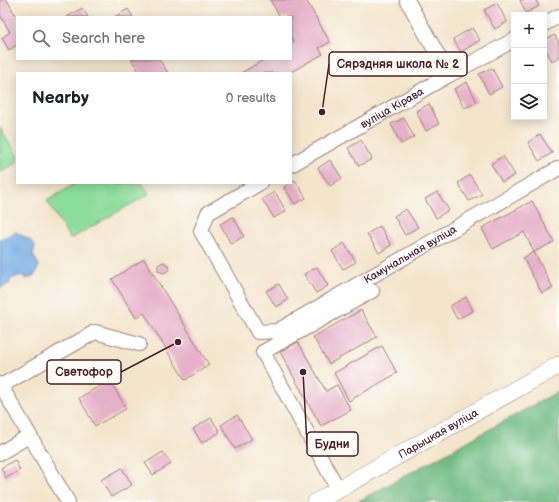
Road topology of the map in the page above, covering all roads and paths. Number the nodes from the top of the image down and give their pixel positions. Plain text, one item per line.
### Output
1 (407, 0) edge
2 (559, 16) edge
3 (547, 22) edge
4 (511, 42) edge
5 (449, 75) junction
6 (292, 164) edge
7 (559, 168) edge
8 (258, 184) edge
9 (372, 291) dead end
10 (138, 344) dead end
11 (559, 364) edge
12 (1, 385) edge
13 (30, 436) junction
14 (0, 453) edge
15 (338, 489) junction
16 (68, 502) edge
17 (316, 502) edge

1 - 5 street
2 - 3 street
4 - 5 street, вуліца Кірава
5 - 6 street, вуліца Кірава
7 - 8 street, Камунальная вуліца
9 - 15 street
10 - 12 street
11 - 15 main road, Парыцкая вуліца
12 - 13 street
13 - 14 street
13 - 16 street
15 - 17 main road, Парыцкая вуліца

